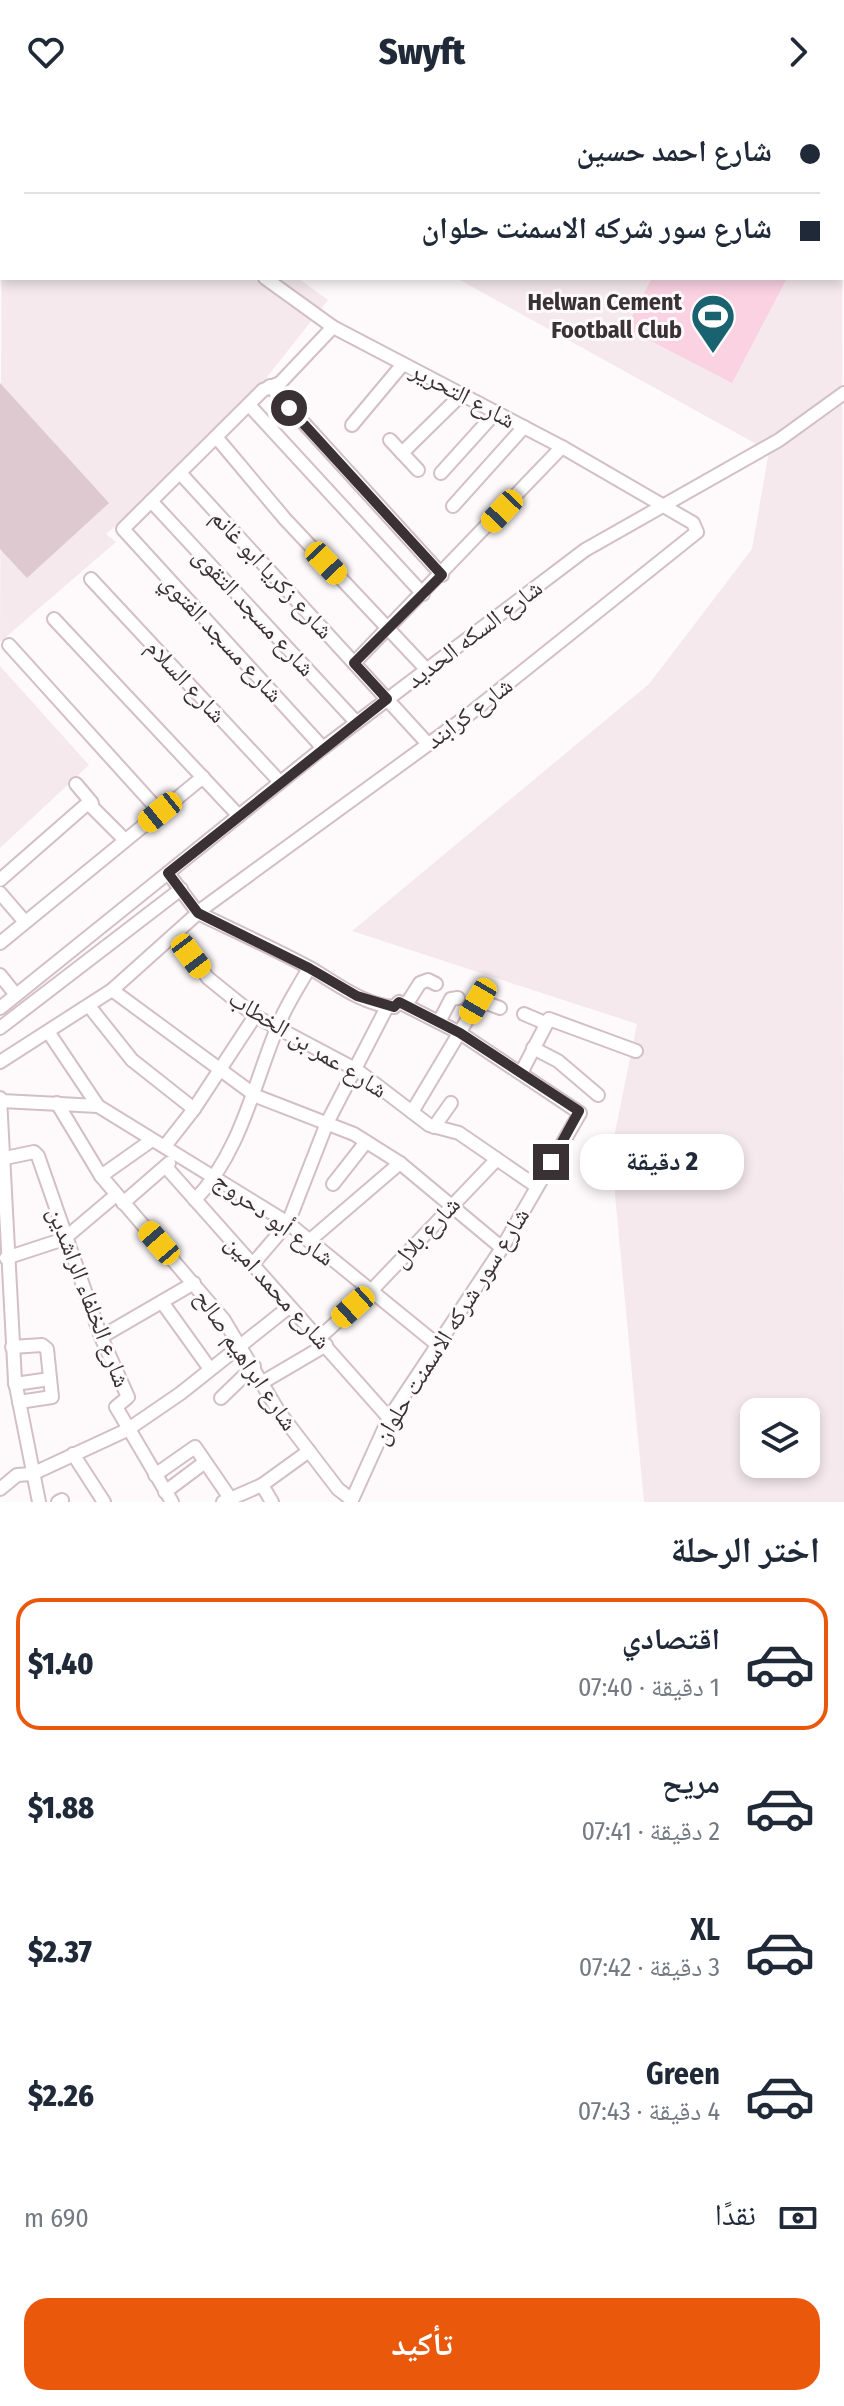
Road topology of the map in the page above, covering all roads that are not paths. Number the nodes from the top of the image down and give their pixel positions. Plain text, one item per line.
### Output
1 (268, 280) edge
2 (333, 327) junction
3 (403, 364) junction
4 (270, 386) junction
5 (844, 393) edge
6 (462, 394) junction
7 (249, 405) junction
8 (496, 412) junction
9 (352, 425) dead end
10 (524, 427) junction
11 (217, 438) junction
12 (390, 440) dead end
13 (562, 447) junction
14 (402, 453) junction
15 (418, 470) dead end
16 (441, 473) dead end
17 (181, 474) junction
18 (151, 501) junction
19 (453, 506) dead end
20 (664, 506) junction
21 (442, 575) junction
22 (91, 579) dead end
23 (423, 594) junction
24 (54, 619) dead end
25 (388, 629) junction
26 (9, 645) dead end
27 (354, 663) junction
28 (427, 670) junction
29 (387, 699) junction
30 (356, 722) junction
31 (428, 744) junction
32 (323, 748) junction
33 (203, 777) junction
34 (280, 782) junction
35 (76, 784) dead end
36 (92, 803) junction
37 (160, 812) junction
38 (239, 816) junction
39 (125, 840) junction
40 (168, 873) junction
41 (0, 880) edge
42 (181, 889) junction
43 (0, 893) edge
44 (198, 912) junction
45 (25, 922) junction
46 (175, 934) junction
47 (0, 943) edge
48 (309, 968) junction
49 (0, 975) edge
50 (436, 984) dead end
51 (112, 990) junction
52 (16, 995) junction
53 (458, 998) dead end
54 (406, 1005) junction
55 (89, 1006) junction
56 (387, 1007) junction
57 (0, 1008) edge
58 (500, 1008) dead end
59 (524, 1014) dead end
60 (255, 1016) junction
61 (439, 1022) junction
62 (545, 1023) junction
63 (277, 1027) junction
64 (0, 1028) edge
65 (49, 1033) junction
66 (460, 1033) junction
67 (533, 1048) junction
68 (636, 1051) dead end
69 (0, 1062) edge
70 (357, 1070) junction
71 (220, 1071) junction
72 (521, 1073) junction
73 (598, 1095) dead end
74 (256, 1096) junction
75 (1, 1099) edge
76 (57, 1103) junction
77 (451, 1103) dead end
78 (98, 1106) junction
79 (194, 1109) junction
80 (412, 1112) junction
81 (327, 1123) junction
82 (434, 1127) junction
83 (152, 1140) junction
84 (366, 1142) junction
85 (165, 1146) junction
86 (179, 1154) junction
87 (5, 1158) junction
88 (497, 1159) junction
89 (400, 1163) junction
90 (166, 1167) junction
91 (216, 1175) junction
92 (101, 1176) junction
93 (333, 1184) dead end
94 (536, 1186) junction
95 (120, 1199) junction
96 (195, 1200) junction
97 (450, 1205) junction
98 (288, 1223) junction
99 (64, 1239) junction
100 (309, 1241) junction
101 (502, 1248) junction
102 (4, 1265) edge
103 (252, 1265) junction
104 (194, 1283) junction
105 (370, 1292) junction
106 (162, 1302) junction
107 (289, 1307) junction
108 (101, 1337) junction
109 (322, 1341) junction
110 (241, 1344) junction
111 (439, 1346) junction
112 (12, 1347) junction
113 (254, 1366) junction
114 (210, 1369) junction
115 (50, 1379) junction
116 (15, 1382) junction
117 (263, 1382) junction
118 (0, 1385) edge
119 (221, 1398) dead end
120 (19, 1402) junction
121 (389, 1418) junction
122 (127, 1430) junction
123 (309, 1451) junction
124 (73, 1454) junction
125 (205, 1462) junction
126 (32, 1474) junction
127 (155, 1475) junction
128 (262, 1485) junction
129 (0, 1489) edge
130 (168, 1497) edge
131 (226, 1500) edge
132 (352, 1501) edge
133 (39, 1502) edge
134 (104, 1502) edge
135 (272, 1502) edge

1 - 2 street, شارع التحرير
2 - 3 street, شارع التحرير
2 - 4 street
3 - 6 street, شارع التحرير
3 - 9 street
4 - 7 street
4 - 21 street
5 - 20 street, شارع السكه الحديد
6 - 8 street, شارع التحرير
6 - 14 street
7 - 11 street
7 - 23 street
8 - 10 street, شارع التحرير
8 - 16 street
10 - 13 street, شارع التحرير
10 - 19 street
11 - 17 street
11 - 25 street
12 - 14 street
13 - 20 street, شارع التحرير
13 - 21 street
14 - 15 street
17 - 18 street
17 - 27 street, شارع زكريا ابو غانم
18 - 30 street, شارع مسجد التقوى
18 - 32 street, شارع مسجد الفتوي
20 - 28 street, شارع السكه الحديد
20 - 31 street, شارع كرابند
21 - 23 street
22 - 34 street, شارع السلام
23 - 25 street
24 - 33 street
25 - 27 street
25 - 28 street
26 - 37 street
27 - 29 street, شارع زكريا ابو غانم
28 - 29 street, شارع السكه الحديد
29 - 30 street, شارع السكه الحديد
29 - 31 street, شارع زكريا ابو غانم
30 - 32 street, شارع السكه الحديد
31 - 44 street, شارع كرابند
32 - 34 street, شارع السكه الحديد
33 - 37 street
33 - 38 street
34 - 38 street, شارع السكه الحديد
35 - 36 street
36 - 39 street
36 - 41 street
37 - 39 street
38 - 40 street, شارع السكه الحديد
39 - 45 street
40 - 42 street
40 - 52 street, شارع السكه الحديد
42 - 44 street
42 - 64 street
43 - 45 street
44 - 46 street
44 - 48 street
45 - 47 street
46 - 51 street
46 - 60 street, شارع عمر بن الخطاب
48 - 56 street
48 - 63 street
49 - 52 street
50 - 54 street
51 - 55 street
51 - 71 street
52 - 57 street, شارع السكه الحديد
53 - 61 street
54 - 56 street
54 - 61 street
55 - 65 street
55 - 79 street
56 - 70 street
58 - 66 street
59 - 62 street
60 - 63 street, شارع عمر بن الخطاب
60 - 71 street
61 - 66 street
62 - 67 street
62 - 68 street
63 - 70 street, شارع عمر بن الخطاب
63 - 74 street
65 - 69 street
65 - 78 street, شارع أبو دحروج
66 - 72 street
66 - 80 street
67 - 72 street
67 - 73 street
70 - 80 street, شارع عمر بن الخطاب
70 - 81 street
71 - 74 street
71 - 79 street
72 - 94 street, شارع سور شركه الاسمنت حلوان
74 - 81 street
74 - 91 street
75 - 76 street, شارع أبو دحروج
75 - 87 street
76 - 78 street, شارع أبو دحروج
76 - 92 street, شارع ابراهيم صالح
77 - 82 street
78 - 83 street, شارع أبو دحروج
79 - 85 street
80 - 82 street, شارع عمر بن الخطاب
81 - 84 street
81 - 98 street
82 - 88 street, شارع عمر بن الخطاب
83 - 85 street, شارع أبو دحروج
83 - 92 street
84 - 89 street
84 - 93 street
85 - 86 street, شارع أبو دحروج
86 - 90 street
86 - 91 street, شارع أبو دحروج
87 - 99 street, شارع الخلفاء الراشدين
87 - 102 street
88 - 94 street, شارع عمر بن الخطاب
88 - 97 street, شارع بلال
89 - 97 street
89 - 100 street
90 - 95 street
90 - 96 street, شارع محمد امين
91 - 96 street
91 - 98 street, شارع أبو دحروج
92 - 95 street, شارع ابراهيم صالح
94 - 101 street, شارع سور شركه الاسمنت حلوان
95 - 99 street
95 - 104 street, شارع ابراهيم صالح
96 - 103 street, شارع محمد امين
97 - 101 street
97 - 105 street, شارع بلال
98 - 100 street, شارع أبو دحروج
98 - 103 street
99 - 102 street
99 - 108 street, شارع الخلفاء الراشدين
100 - 105 street, شارع أبو دحروج
101 - 111 street, شارع سور شركه الاسمنت حلوان
102 - 112 street
103 - 107 street, شارع محمد امين
104 - 106 street
104 - 110 street, شارع ابراهيم صالح
105 - 109 street, شارع بلال
105 - 111 street, شارع أبو دحروج
106 - 108 street
106 - 114 street
107 - 109 street, شارع محمد امين
107 - 110 street
108 - 122 street, شارع الخلفاء الراشدين
109 - 117 street, شارع بلال
109 - 121 street, شارع محمد امين
110 - 113 street, شارع ابراهيم صالح
110 - 114 street
111 - 121 street, شارع سور شركه الاسمنت حلوان
112 - 115 street
112 - 116 street
113 - 117 street, شارع ابراهيم صالح
113 - 119 street
114 - 122 street
115 - 116 street
115 - 120 street
116 - 118 street
116 - 120 street
117 - 123 street, شارع ابراهيم صالح
120 - 126 street
121 - 132 street, شارع سور شركه الاسمنت حلوان
122 - 124 street
122 - 127 street
123 - 128 street
123 - 132 street, شارع ابراهيم صالح
124 - 126 street
124 - 134 street
125 - 127 street
125 - 130 street
125 - 131 street
126 - 129 street
126 - 133 street
127 - 130 street
128 - 131 street
128 - 135 street

